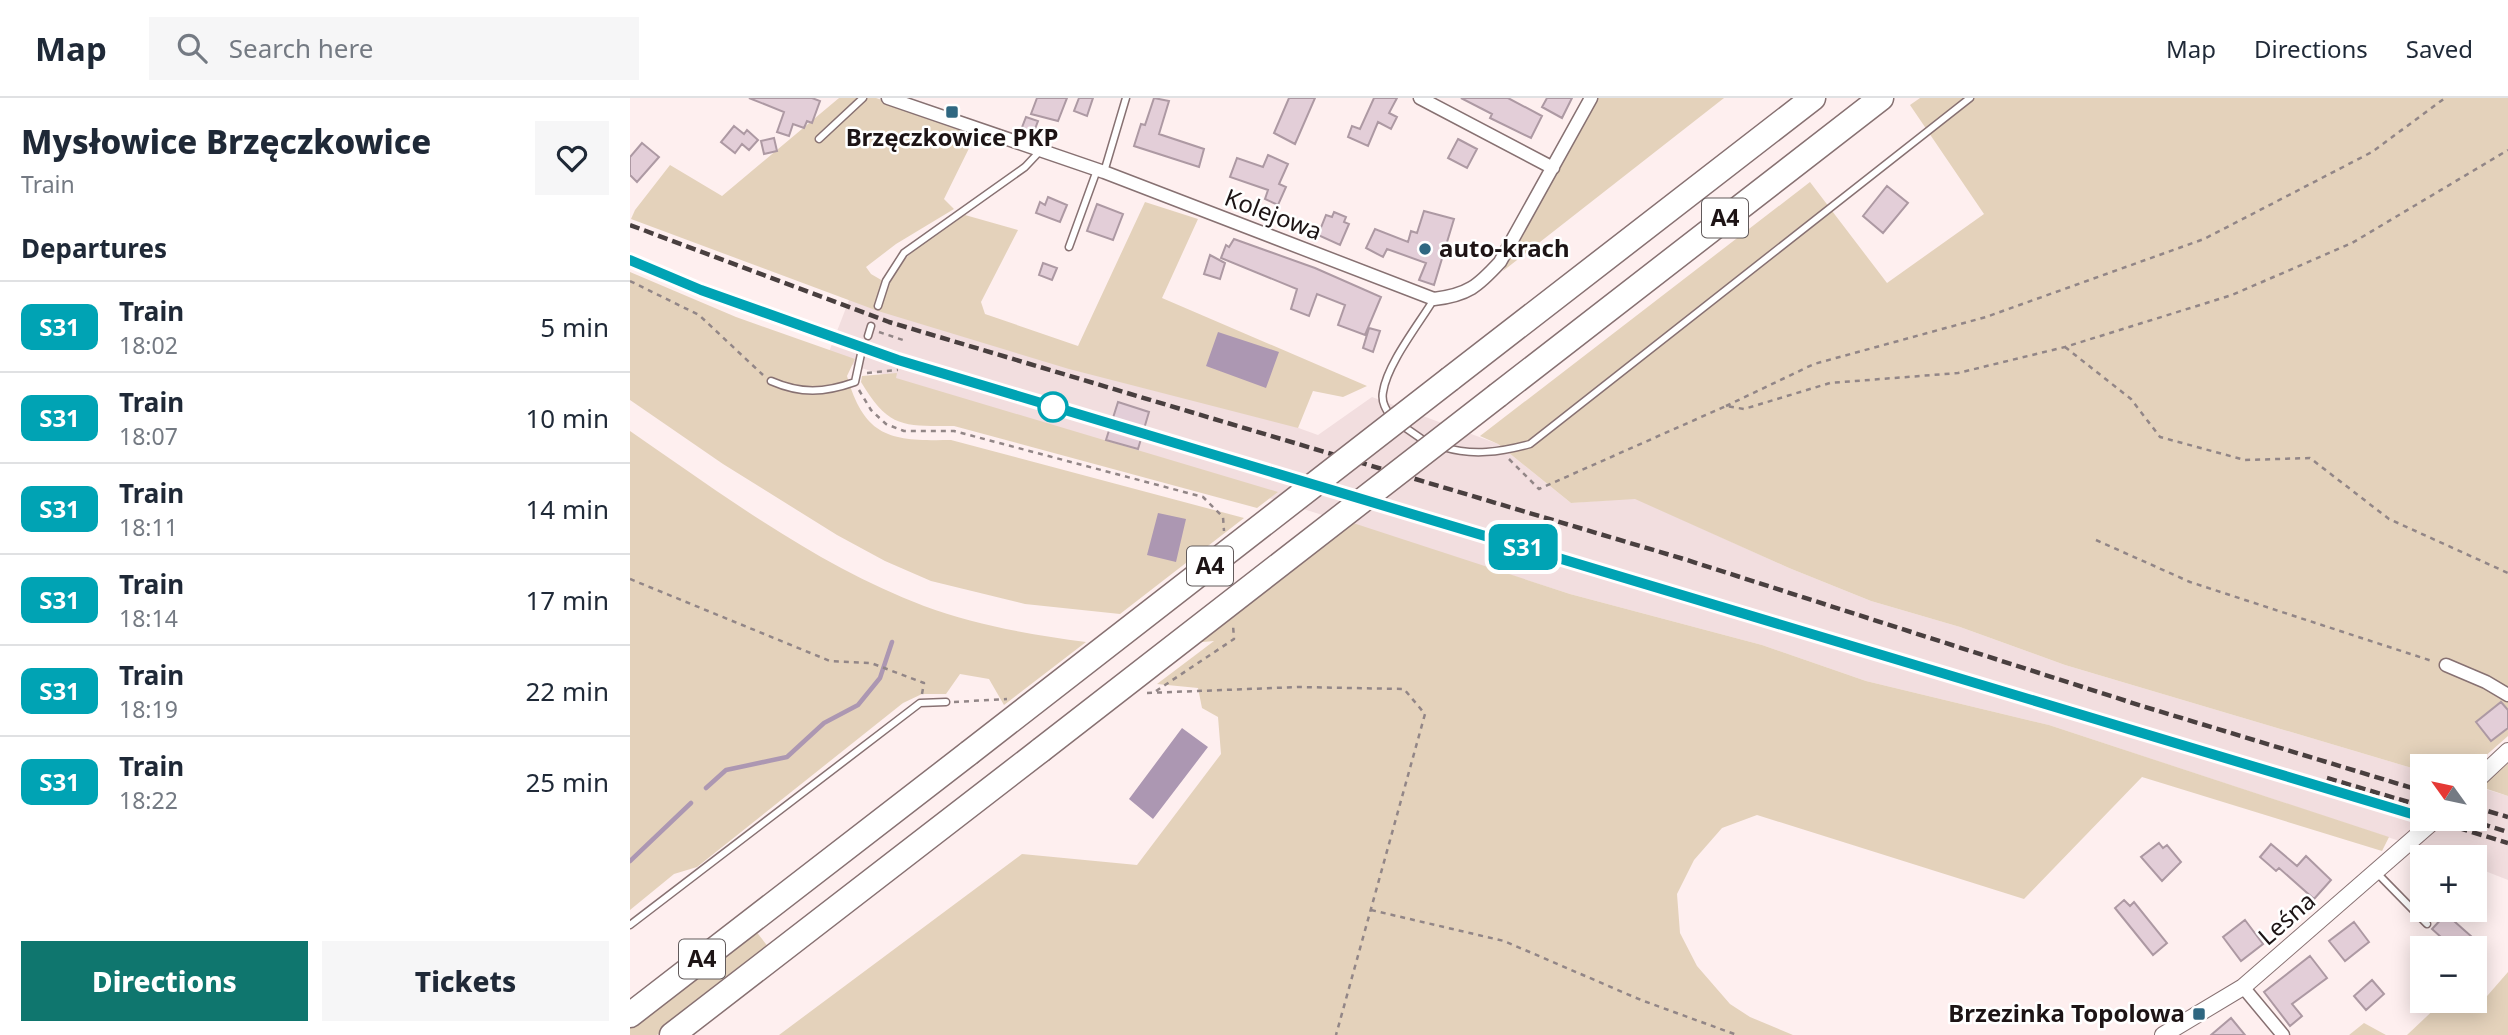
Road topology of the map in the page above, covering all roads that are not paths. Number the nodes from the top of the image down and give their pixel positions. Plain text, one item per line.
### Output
1 (863, 98) edge
2 (888, 98) edge
3 (1126, 98) edge
4 (1420, 98) edge
5 (1591, 98) edge
6 (1813, 98) edge
7 (1881, 98) edge
8 (1969, 98) edge
9 (818, 139) dead end
10 (1041, 150) junction
11 (1553, 168) junction
12 (1100, 171) junction
13 (1069, 247) dead end
14 (1434, 299) junction
15 (878, 306) dead end
16 (862, 354) dead end
17 (771, 382) road end
18 (2446, 665) road end
19 (2508, 695) edge
20 (946, 702) dead end
21 (2508, 751) edge
22 (2487, 771) edge
23 (2422, 831) edge
24 (2376, 872) junction
25 (2427, 924) dead end
26 (630, 925) edge
27 (2243, 988) junction
28 (630, 1015) edge
29 (672, 1035) edge
30 (2163, 1035) edge
31 (2283, 1035) edge

1 - 9 lane
2 - 10 street, Kolejowa
3 - 12 lane
4 - 11 street
5 - 11 street
6 - 28 highway, A4, bridge
7 - 29 highway, A4, bridge
8 - 14 lane
10 - 12 street, Kolejowa
10 - 15 lane
11 - 14 street
12 - 13 lane
12 - 14 street, Kolejowa
16 - 17 lane
18 - 19 street
20 - 26 lane
21 - 22 street
23 - 24 street, Leśna
24 - 25 lane
24 - 27 street, Leśna
27 - 30 street, Leśna
27 - 31 street

